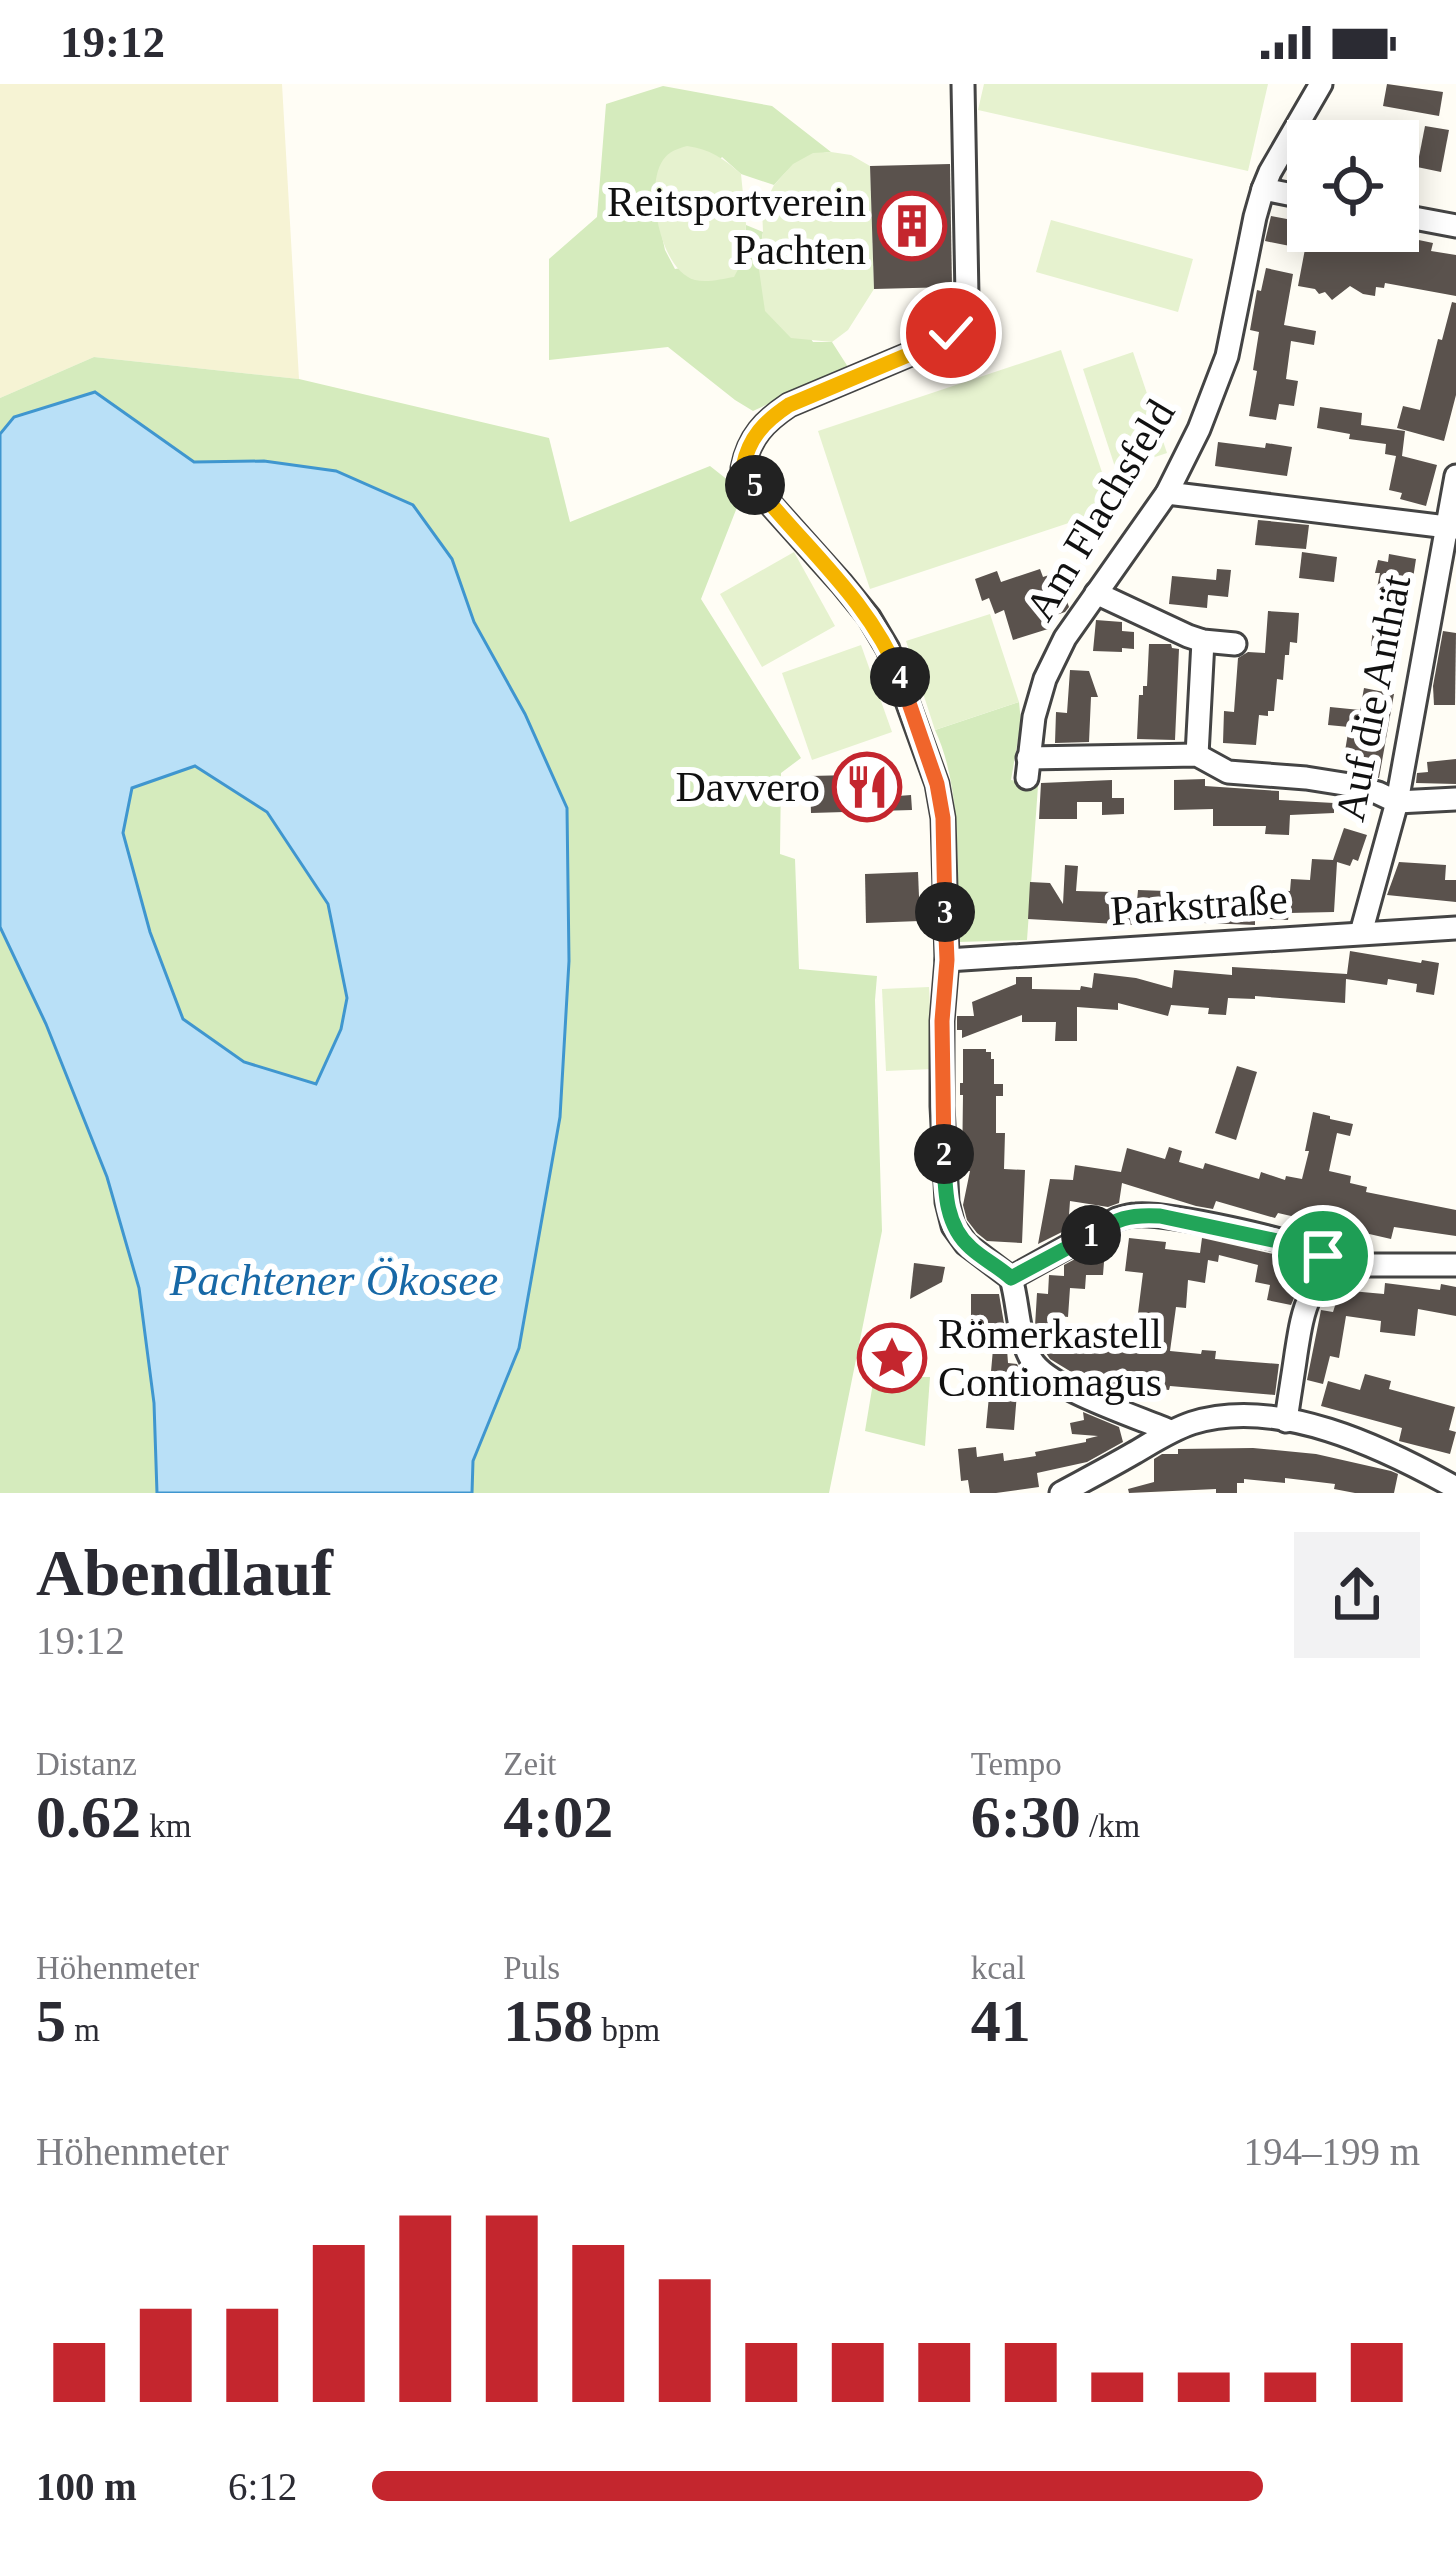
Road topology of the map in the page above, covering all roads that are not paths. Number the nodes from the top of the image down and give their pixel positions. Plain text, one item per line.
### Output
1 (963, 84) edge
2 (1321, 84) edge
3 (1264, 190) junction
4 (1287, 194) edge
5 (1419, 219) edge
6 (1456, 226) edge
7 (1456, 476) edge
8 (1167, 493) junction
9 (1450, 527) edge
10 (1096, 592) junction
11 (1203, 641) junction
12 (1234, 644) dead end
13 (1197, 754) junction
14 (1456, 799) edge
15 (1397, 802) junction
16 (1456, 928) edge
17 (1361, 933) junction
18 (947, 960) junction
19 (1456, 1265) edge
20 (1337, 1267) junction
21 (1011, 1278) junction
22 (1286, 1420) junction
23 (1170, 1431) junction
24 (1456, 1488) edge
25 (1060, 1493) edge

1 - 18 street
2 - 3 street, Am Flachsfeld
3 - 4 street
3 - 8 street, Am Flachsfeld
5 - 6 street
7 - 9 street, Auf die Anthät
8 - 9 street
8 - 10 street, Am Flachsfeld
9 - 15 street, Auf die Anthät
10 - 11 street
10 - 13 street, Am Flachsfeld
11 - 12 street
11 - 13 street
13 - 15 street
14 - 15 street
15 - 17 street, Auf die Anthät
16 - 17 street, Parkstraße
17 - 18 street, Parkstraße
18 - 21 street
19 - 20 street
20 - 21 street
20 - 22 street
21 - 23 street
22 - 23 street
22 - 24 street
23 - 25 street

